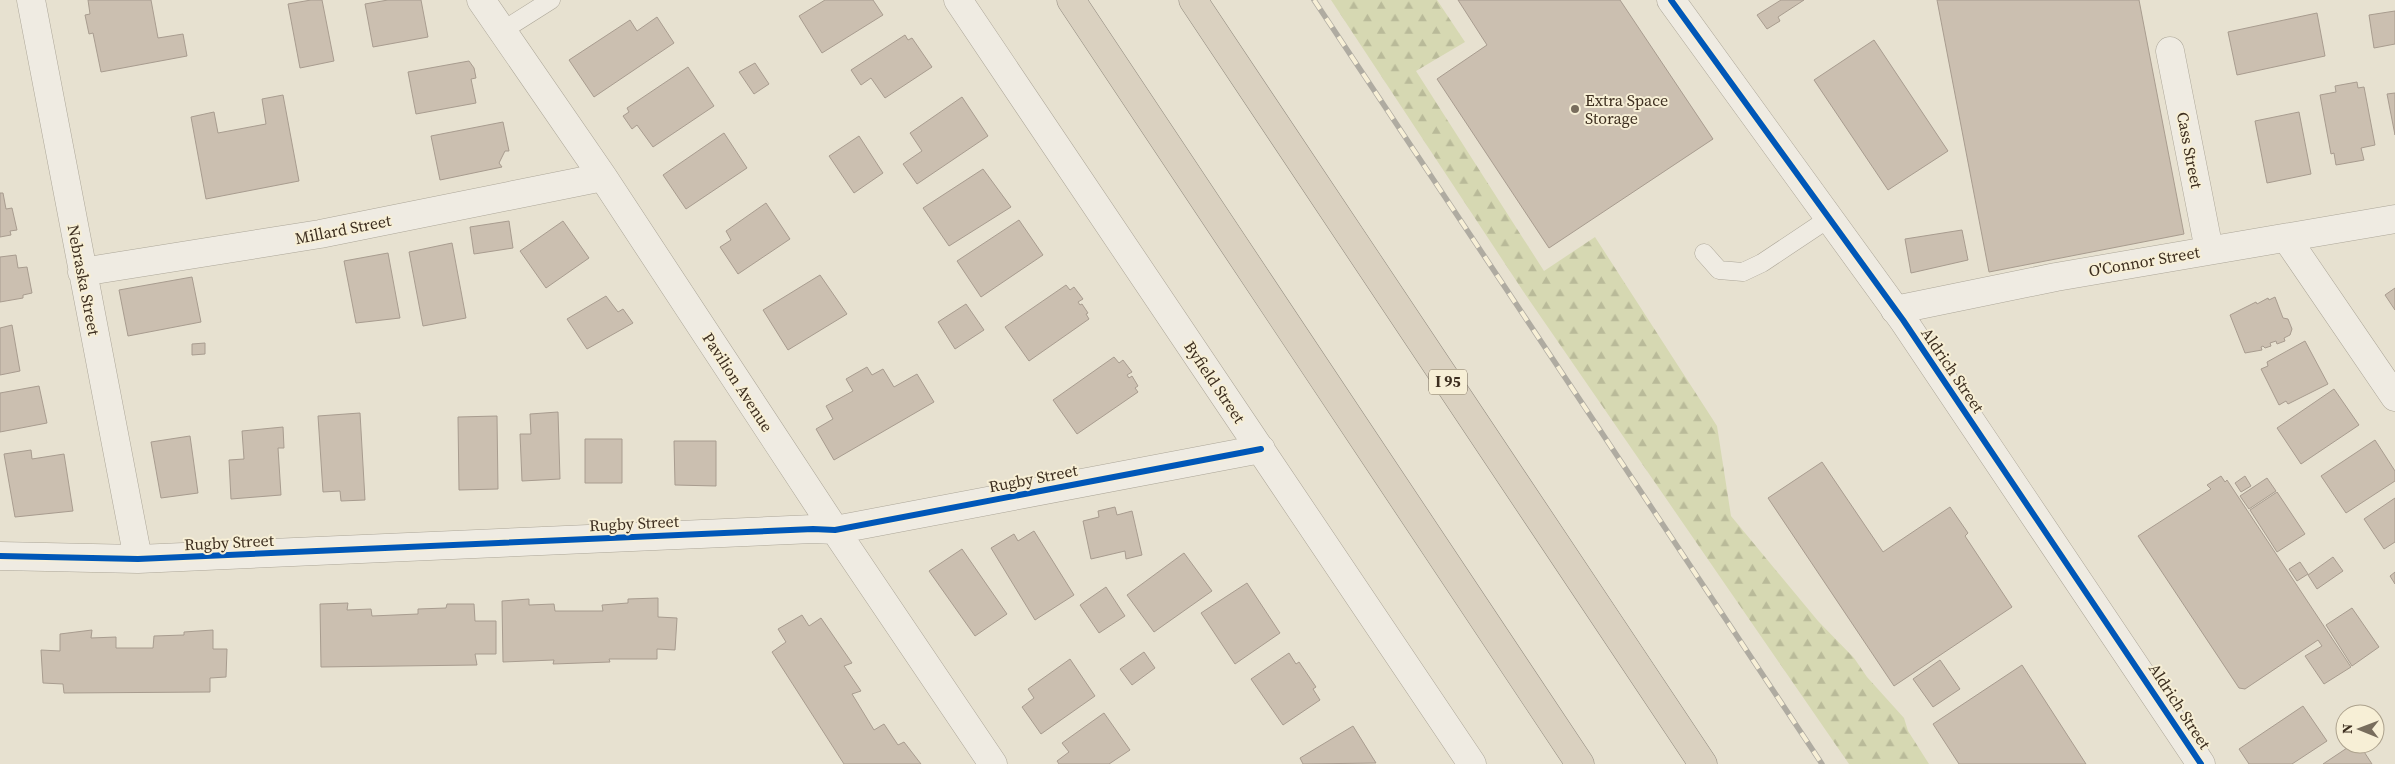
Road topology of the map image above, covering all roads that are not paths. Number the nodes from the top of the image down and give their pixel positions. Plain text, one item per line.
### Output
1 (31, 0) edge
2 (481, 0) edge
3 (550, 0) edge
4 (958, 0) edge
5 (1071, 0) edge
6 (1193, 0) edge
7 (1671, 0) edge
8 (502, 31) junction
9 (2170, 51) dead end
10 (603, 177) junction
11 (1828, 219) junction
12 (2395, 219) edge
13 (2287, 239) junction
14 (2209, 250) junction
15 (1704, 253) dead end
16 (82, 272) junction
17 (1895, 310) junction
18 (2395, 397) edge
19 (1261, 449) junction
20 (835, 530) junction
21 (0, 556) edge
22 (138, 560) junction
23 (993, 764) edge
24 (1472, 764) edge
25 (1580, 764) edge
26 (1703, 764) edge
27 (2201, 764) edge

1 - 16 street, Nebraska Street
2 - 8 street, Pavilion Avenue
3 - 8 lane
4 - 19 street, Byfield Street
5 - 25 highway
6 - 26 highway, I 95
7 - 11 street, Aldrich Street
8 - 10 street, Pavilion Avenue
9 - 14 street, Cass Street
10 - 16 street, Millard Street
10 - 20 street, Pavilion Avenue
11 - 15 lane
11 - 17 street, Aldrich Street
12 - 13 street, O'Connor Street
13 - 14 street, O'Connor Street
13 - 18 street
14 - 17 street, O'Connor Street
16 - 22 street, Nebraska Street
17 - 27 street, Aldrich Street
19 - 20 street, Rugby Street
19 - 24 street, Byfield Street
20 - 22 street, Rugby Street
20 - 23 street, Pavilion Avenue
21 - 22 street, Rugby Street

